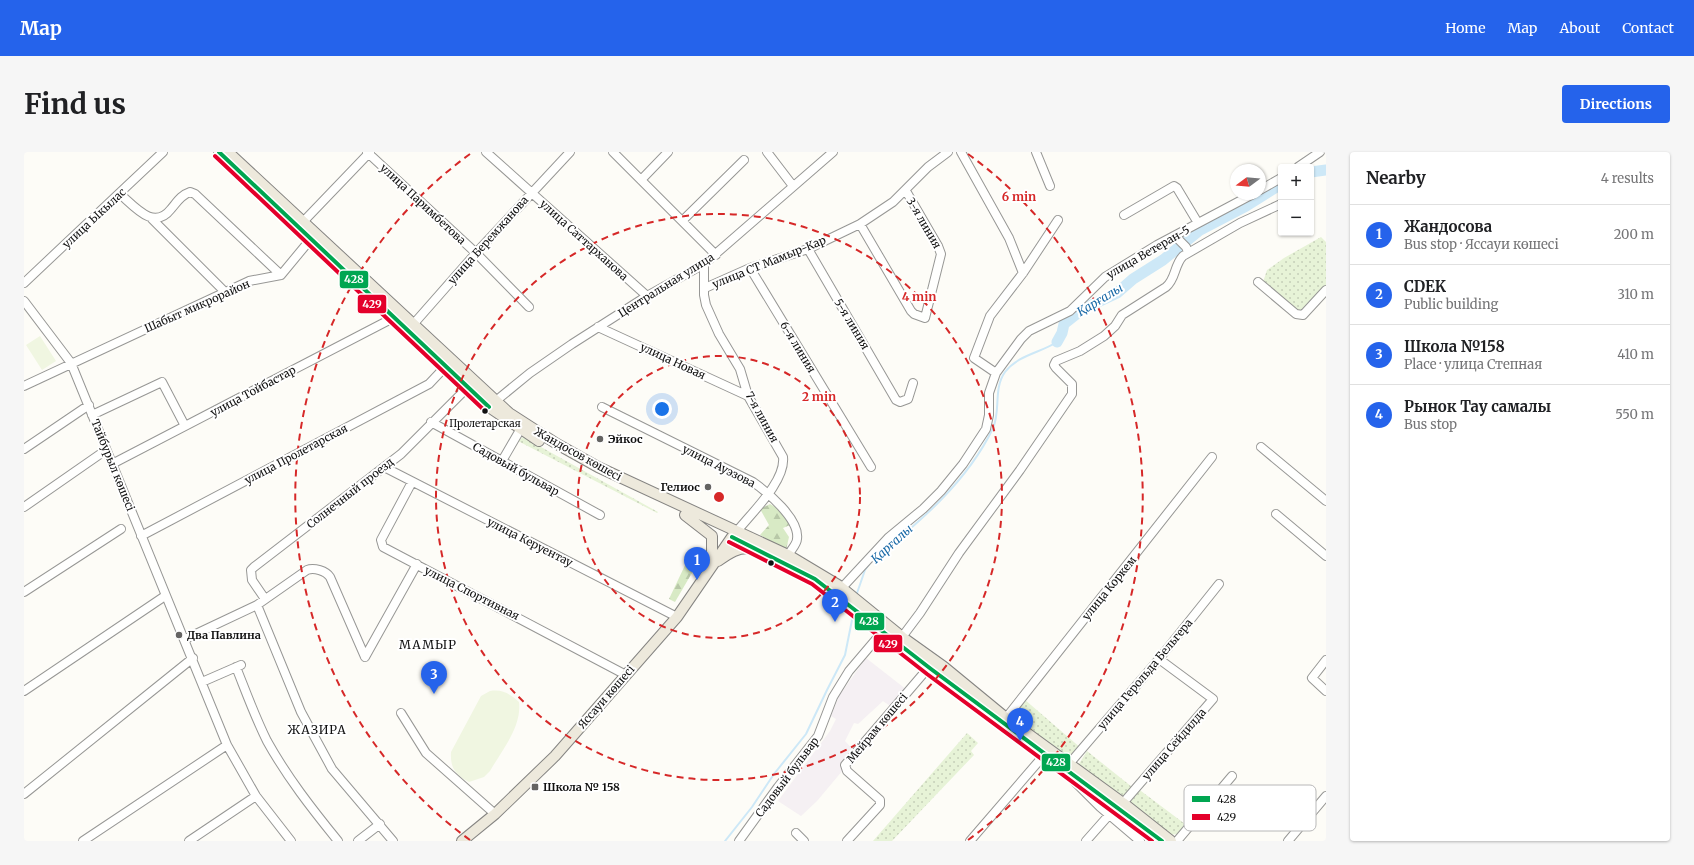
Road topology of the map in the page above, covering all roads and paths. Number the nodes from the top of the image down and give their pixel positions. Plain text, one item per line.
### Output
1 (163, 152) edge
2 (219, 152) edge
3 (228, 152) edge
4 (368, 152) edge
5 (486, 152) edge
6 (570, 152) edge
7 (613, 152) edge
8 (668, 152) edge
9 (767, 152) edge
10 (833, 152) edge
11 (948, 152) edge
12 (960, 152) edge
13 (1036, 152) edge
14 (1320, 152) edge
15 (744, 160) dead end
16 (1302, 164) edge
17 (641, 180) junction
18 (1278, 180) edge
19 (793, 186) junction
20 (1050, 186) dead end
21 (1266, 187) edge
22 (906, 191) junction
23 (531, 193) junction
24 (120, 194) junction
25 (1242, 200) edge
26 (1278, 205) edge
27 (1124, 215) dead end
28 (152, 219) junction
29 (1058, 220) dead end
30 (682, 221) junction
31 (1198, 223) junction
32 (301, 224) junction
33 (860, 224) junction
34 (1178, 238) junction
35 (312, 240) junction
36 (808, 249) junction
37 (1187, 250) junction
38 (476, 253) junction
39 (716, 255) junction
40 (704, 264) junction
41 (750, 268) junction
42 (1023, 273) junction
43 (281, 276) junction
44 (1258, 282) dead end
45 (24, 284) edge
46 (705, 288) junction
47 (1326, 290) edge
48 (225, 292) junction
49 (647, 296) junction
50 (24, 301) edge
51 (529, 307) dead end
52 (27, 312) edge
53 (395, 317) junction
54 (411, 327) junction
55 (598, 327) junction
56 (71, 363) junction
57 (446, 366) junction
58 (996, 373) junction
59 (913, 383) dead end
60 (24, 386) edge
61 (468, 387) junction
62 (748, 396) junction
63 (492, 404) junction
64 (89, 405) junction
65 (602, 406) dead end
66 (92, 414) junction
67 (431, 422) junction
68 (185, 426) junction
69 (520, 430) junction
70 (1262, 447) dead end
71 (24, 450) edge
72 (106, 450) junction
73 (1212, 457) dead end
74 (502, 461) junction
75 (112, 464) junction
76 (384, 467) junction
77 (871, 467) dead end
78 (412, 482) junction
79 (768, 493) junction
80 (1326, 501) edge
81 (24, 506) edge
82 (1276, 514) dead end
83 (600, 515) dead end
84 (685, 515) junction
85 (121, 529) dead end
86 (734, 534) junction
87 (141, 536) junction
88 (770, 555) junction
89 (788, 555) junction
90 (1326, 556) edge
91 (416, 564) junction
92 (712, 566) junction
93 (1220, 584) dead end
94 (839, 591) junction
95 (24, 592) edge
96 (166, 596) junction
97 (266, 599) junction
98 (853, 602) junction
99 (257, 605) junction
100 (677, 617) junction
101 (883, 631) junction
102 (902, 637) junction
103 (185, 639) junction
104 (193, 658) junction
105 (1159, 659) junction
106 (1326, 660) edge
107 (929, 667) junction
108 (626, 675) junction
109 (202, 682) junction
110 (24, 691) edge
111 (1326, 691) edge
112 (401, 713) dead end
113 (1006, 718) junction
114 (227, 745) junction
115 (1042, 757) junction
116 (1055, 762) junction
117 (1068, 764) junction
118 (1232, 776) dead end
119 (1224, 785) edge
120 (24, 794) edge
121 (256, 796) junction
122 (1326, 796) edge
123 (1123, 803) junction
124 (1316, 808) edge
125 (495, 814) junction
126 (1109, 815) junction
127 (380, 824) junction
128 (1185, 831) edge
129 (1296, 831) edge
130 (796, 833) dead end
131 (83, 841) edge
132 (189, 841) edge
133 (291, 841) edge
134 (338, 841) edge
135 (358, 841) edge
136 (393, 841) edge
137 (462, 841) edge
138 (739, 841) edge
139 (804, 841) edge
140 (847, 841) edge
141 (970, 841) edge
142 (1086, 841) edge
143 (1140, 841) edge
144 (1162, 841) edge
145 (1171, 841) edge
146 (1177, 841) edge
147 (1288, 841) edge

1 - 24 street, улица Ыкылас
2 - 32 main road, Жандосов көшесі
3 - 32 main road, Жандосов көшесі
4 - 32 street
4 - 38 street, улица Паримбетова
5 - 23 street, улица Саттарханова
6 - 23 street, улица Беремжанова
7 - 17 street
8 - 17 street
9 - 19 street
10 - 19 street, Центральная улица
11 - 22 street, улица СТ Мамыр-Кар
12 - 42 street
13 - 20 street
14 - 16 street
15 - 30 street
17 - 30 street
18 - 21 street
19 - 39 street, Центральная улица
22 - 33 street, улица СТ Мамыр-Кар
22 - 33 street, 3-я линия
23 - 38 street, улица Беремжанова
23 - 49 street, улица Саттарханова
24 - 28 street
24 - 45 street, улица Ыкылас
25 - 31 street, улица Ветеран-5
26 - 37 street
27 - 31 street
28 - 43 street
28 - 48 street
29 - 42 street
30 - 39 street
31 - 34 street, улица Ветеран-5
32 - 35 main road, Жандосов көшесі
32 - 54 main road, Жандосов көшесі
33 - 36 street, улица СТ Мамыр-Кар
34 - 37 street
34 - 58 street, улица Ветеран-5
35 - 43 street
35 - 53 main road, Жандосов көшесі
36 - 41 street, улица СТ Мамыр-Кар
36 - 59 street, 5-я линия
37 - 102 street
38 - 51 street, улица Паримбетова
38 - 54 street, улица Беремжанова
39 - 40 street, Центральная улица
40 - 46 street, 7-я линия
40 - 49 street, Центральная улица
41 - 46 street, улица СТ Мамыр-Кар
41 - 77 street, 6-я линия
42 - 58 street
43 - 48 street, Шабыт микрорайон
44 - 47 street
46 - 62 street, 7-я линия
48 - 56 street, Шабыт микрорайон
49 - 55 street, Центральная улица
50 - 52 street, Тайбурыл көшесі
52 - 56 street, Тайбурыл көшесі
53 - 54 main road, Жандосов көшесі
53 - 68 street, улица Тойбастар
54 - 57 main road, Жандосов көшесі
54 - 63 main road, Жандосов көшесі
55 - 62 street, улица Новая
55 - 63 street, Центральная улица
56 - 60 street, Шабыт микрорайон
56 - 64 street, Тайбурыл көшесі
57 - 61 main road, Жандосов көшесі
57 - 87 street, улица Пролетарская
58 - 94 street, улица Ветеран-5
61 - 63 main road, Жандосов көшесі
61 - 67 street, Солнечный проезд
62 - 79 street, 7-я линия
63 - 69 main road, Жандосов көшесі
63 - 86 main road, Жандосов көшесі
64 - 66 street, Тайбурыл көшесі
64 - 71 street
65 - 79 street, улица Ауэзова
66 - 68 street
66 - 72 street, Тайбурыл көшесі
67 - 74 street, Садовый бульвар
67 - 76 street, Солнечный проезд
68 - 75 street, улица Тойбастар
69 - 74 street
69 - 84 main road, Жандосов көшесі
70 - 80 street
72 - 75 street, Тайбурыл көшесі
72 - 81 street
73 - 113 street, улица Коркем
74 - 83 street, Садовый бульвар
75 - 87 street, Тайбурыл көшесі
76 - 78 street, улица Керуентау
76 - 97 street, Солнечный проезд
78 - 91 street, улица Спортивная
78 - 100 street, улица Керуентау
79 - 86 street, 7-я линия
79 - 89 street, улица Ауэзова
82 - 90 street
84 - 86 main road
84 - 92 main road
85 - 95 street
86 - 88 main road
86 - 89 main road
86 - 92 main road, Яссауи көшесі
87 - 96 street, Тайбурыл көшесі
88 - 92 main road
88 - 94 main road
89 - 94 main road
91 - 97 street
91 - 108 street, улица Спортивная
92 - 100 main road, Яссауи көшесі
93 - 105 street, улица Герольда Бельгера
94 - 98 main road
96 - 103 street, Тайбурыл көшесі
96 - 110 street
97 - 99 street
98 - 101 main road
98 - 102 main road
99 - 103 street
99 - 127 street
100 - 108 main road, Яссауи көшесі
101 - 107 main road
101 - 138 street, Садовый бульвар
102 - 113 main road
103 - 104 street, Тайбурыл көшесі
104 - 109 street, Тайбурыл көшесі
104 - 120 street
105 - 117 street, улица Герольда Бельгера
105 - 123 street, улица Сейдилда
106 - 111 street
107 - 115 main road
107 - 140 street, Мейрам көшесі
108 - 125 main road, Яссауи көшесі
109 - 114 street, Тайбурыл көшесі
109 - 134 street
112 - 125 street
113 - 117 main road
114 - 121 street, Тайбурыл көшесі
114 - 131 street
115 - 116 main road
115 - 141 street
116 - 126 street
116 - 144 main road
117 - 123 main road
118 - 119 street
121 - 132 street
121 - 133 street, Тайбурыл көшесі
122 - 124 street
123 - 145 main road
125 - 137 main road, Яссауи көшесі
126 - 142 street
126 - 143 street
127 - 135 street
127 - 136 street
128 - 146 street
129 - 147 street
130 - 139 street

